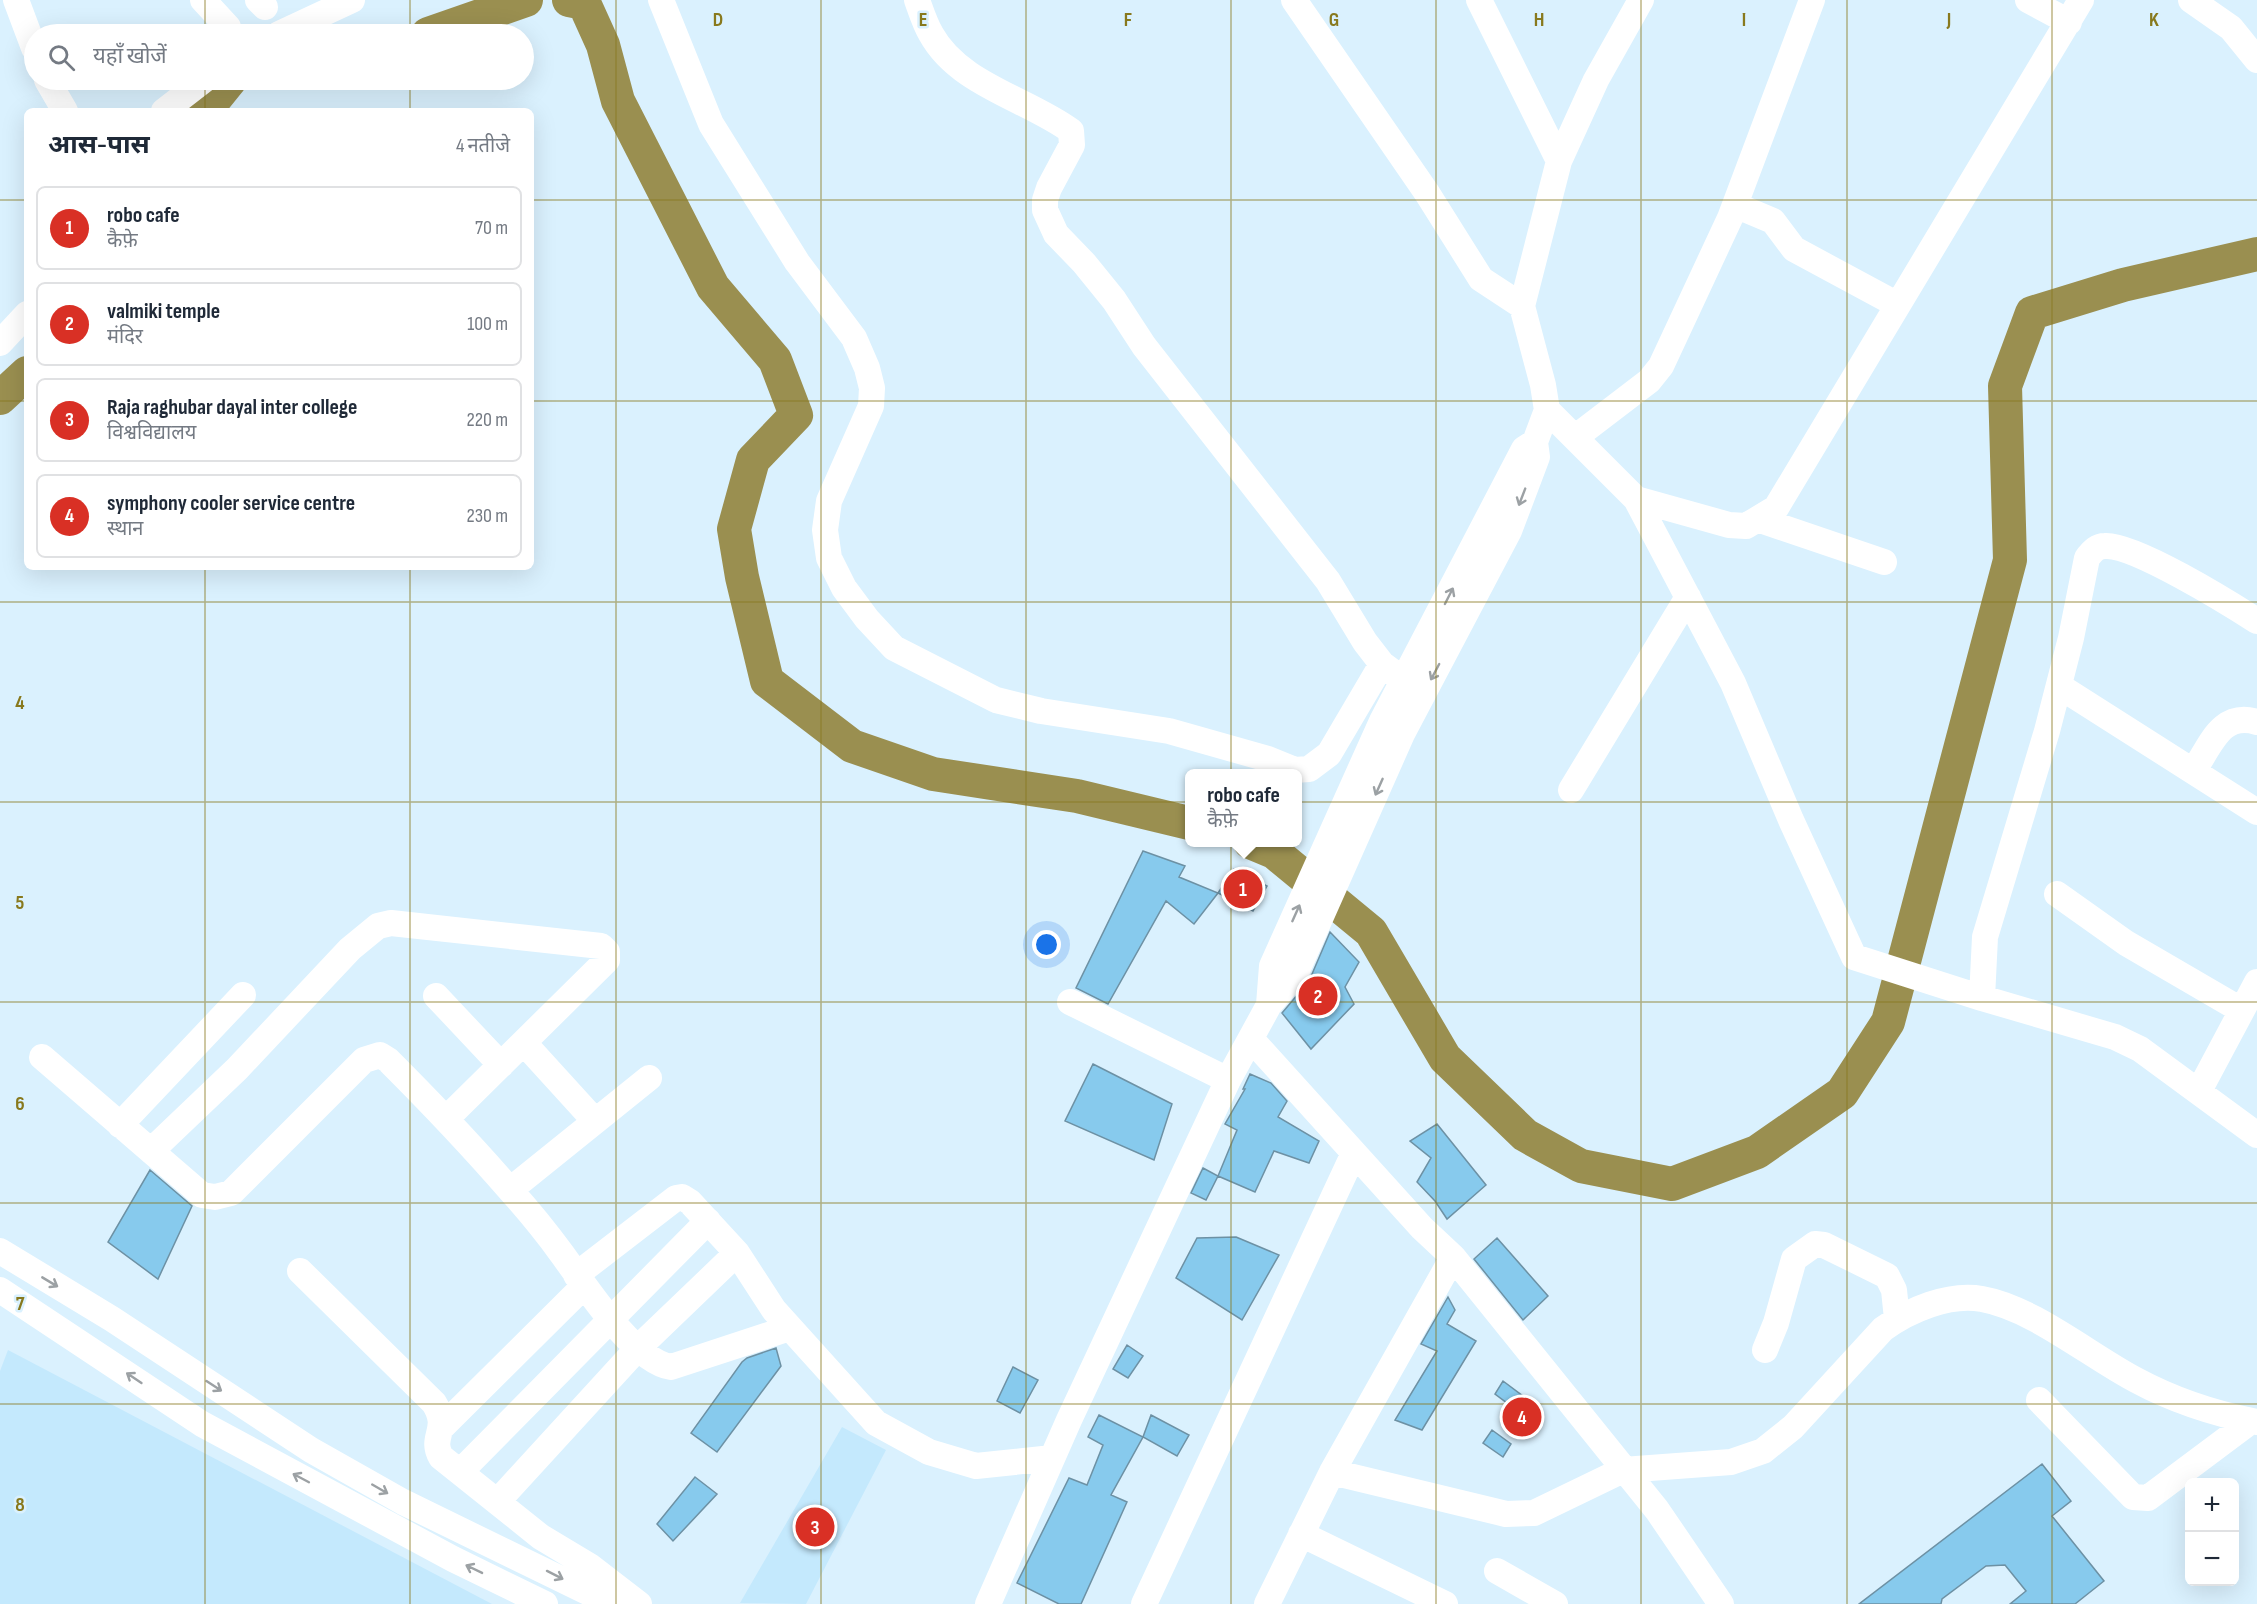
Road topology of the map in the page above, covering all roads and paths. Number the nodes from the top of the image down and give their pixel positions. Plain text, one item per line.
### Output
1 (15, 0) edge
2 (202, 0) edge
3 (352, 0) edge
4 (661, 0) edge
5 (916, 0) edge
6 (1294, 0) edge
7 (1479, 0) edge
8 (1641, 0) edge
9 (1812, 0) edge
10 (2028, 0) edge
11 (2191, 0) edge
12 (2075, 11) edge
13 (24, 24) edge
14 (225, 24) edge
15 (300, 24) edge
16 (2257, 60) edge
17 (53, 90) edge
18 (191, 90) edge
19 (63, 108) edge
20 (168, 108) edge
21 (1559, 161) junction
22 (1735, 205) junction
23 (1896, 304) junction
24 (1522, 306) junction
25 (24, 317) edge
26 (0, 343) edge
27 (1547, 410) junction
28 (1577, 436) junction
29 (1535, 442) junction
30 (1636, 499) junction
31 (1760, 520) junction
32 (1884, 562) dead end
33 (1688, 597) junction
34 (2257, 621) edge
35 (1382, 664) junction
36 (1405, 681) junction
37 (2059, 686) junction
38 (2257, 722) edge
39 (1392, 728) junction
40 (1292, 769) edge
41 (1302, 769) edge
42 (2194, 770) junction
43 (1571, 790) dead end
44 (2257, 812) edge
45 (2057, 894) dead end
46 (2257, 982) edge
47 (243, 995) dead end
48 (436, 996) dead end
49 (1983, 998) junction
50 (1070, 1002) dead end
51 (2241, 1010) junction
52 (1251, 1038) junction
53 (524, 1043) junction
54 (42, 1057) dead end
55 (501, 1065) junction
56 (649, 1078) dead end
57 (1228, 1080) junction
58 (2199, 1091) junction
59 (447, 1118) junction
60 (595, 1121) junction
61 (120, 1125) junction
62 (2257, 1135) edge
63 (151, 1151) junction
64 (1354, 1153) junction
65 (510, 1190) junction
66 (708, 1221) junction
67 (0, 1251) edge
68 (737, 1253) junction
69 (1453, 1257) junction
70 (300, 1271) dead end
71 (580, 1281) junction
72 (0, 1290) edge
73 (611, 1318) junction
74 (1897, 1319) junction
75 (790, 1328) junction
76 (638, 1348) junction
77 (1765, 1350) dead end
78 (2038, 1400) dead end
79 (2254, 1421) edge
80 (442, 1426) junction
81 (1052, 1458) junction
82 (1623, 1470) junction
83 (460, 1472) junction
84 (1332, 1472) junction
85 (497, 1502) junction
86 (1301, 1534) junction
87 (1497, 1571) dead end
88 (545, 1604) edge
89 (612, 1604) edge
90 (639, 1604) edge
91 (988, 1604) edge
92 (1144, 1604) edge
93 (1267, 1604) edge
94 (1445, 1604) edge
95 (1555, 1604) edge
96 (1721, 1604) edge

1 - 13 street
2 - 14 street
3 - 15 street
4 - 40 street
5 - 35 street
6 - 24 street
7 - 21 street
8 - 21 street
9 - 22 street
10 - 12 street
11 - 16 street
12 - 23 street
17 - 19 street
18 - 20 street
21 - 24 street
22 - 23 street
22 - 28 street
23 - 31 street
24 - 27 street
25 - 26 street
27 - 28 street
27 - 29 street
28 - 30 street
36 -> 29 street
29 -> 39 street
30 - 31 street
30 - 33 street
31 - 32 street
33 - 43 street
33 - 49 street
34 - 37 street
35 - 36 street
35 - 41 street
36 - 39 street
37 - 42 street
37 - 49 street
38 - 42 street
39 - 52 street
42 - 44 street
45 - 51 street
46 - 51 street
47 - 61 street
48 - 55 street
49 - 58 street
50 - 57 street
51 - 58 street
52 - 57 street
52 - 64 street
53 - 55 street
53 - 60 street
53 - 63 street
54 - 61 street
55 - 59 street
56 - 60 street
57 - 81 street
58 - 62 street
59 - 63 street
59 - 65 street
60 - 65 street
61 - 63 street
64 - 69 street
64 - 92 street
65 - 71 street
66 - 68 street
66 - 71 street
66 - 73 street
67 -> 89 street
68 - 75 street
68 - 76 street
69 - 82 street
69 - 84 street
70 - 80 street
71 - 73 street
71 - 80 street
88 -> 72 street
73 - 76 street
73 - 83 street
74 - 77 street
74 - 79 street
74 - 82 street
75 - 76 street
75 - 81 street
76 - 85 street
78 - 79 street
80 - 83 street
81 - 91 street
82 - 84 street
82 - 96 street
83 - 85 street
84 - 86 street
85 - 90 street
86 - 93 street
86 - 94 street
87 - 95 street

